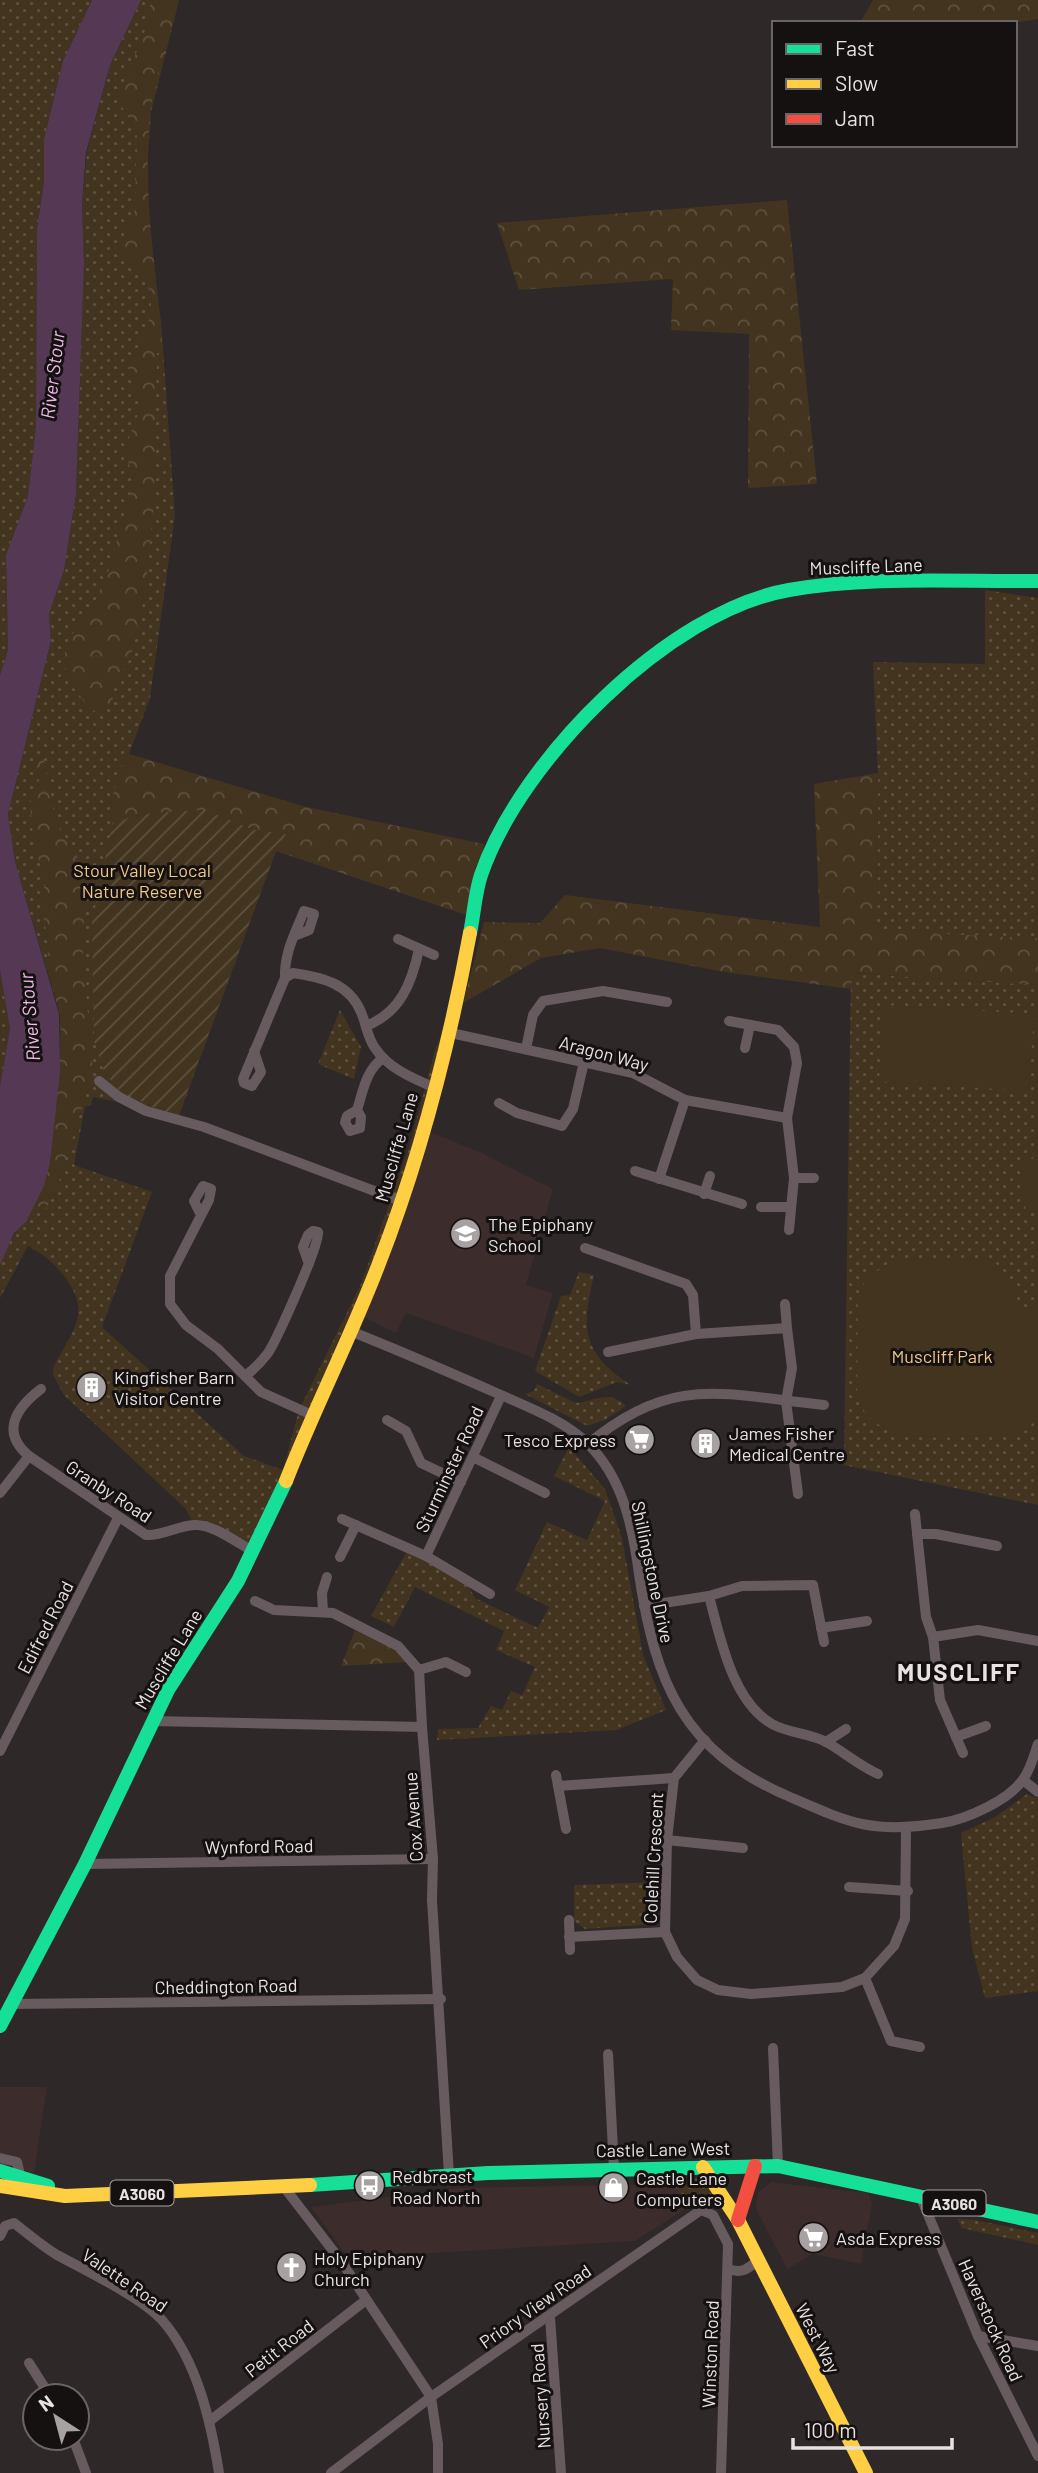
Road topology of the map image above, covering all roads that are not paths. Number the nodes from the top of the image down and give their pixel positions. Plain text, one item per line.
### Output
1 (1038, 581) edge
2 (294, 936) dead end
3 (398, 939) dead end
4 (419, 948) junction
5 (434, 955) dead end
6 (285, 978) junction
7 (667, 1002) dead end
8 (729, 1021) dead end
9 (750, 1025) junction
10 (366, 1026) junction
11 (451, 1033) junction
12 (745, 1048) dead end
13 (526, 1049) junction
14 (254, 1051) dead end
15 (383, 1058) junction
16 (584, 1062) junction
17 (99, 1081) dead end
18 (433, 1087) junction
19 (685, 1100) junction
20 (499, 1103) dead end
21 (357, 1110) dead end
22 (787, 1118) junction
23 (635, 1171) dead end
24 (710, 1175) dead end
25 (794, 1178) junction
26 (814, 1178) dead end
27 (659, 1179) junction
28 (704, 1194) junction
29 (401, 1201) junction
30 (742, 1204) dead end
31 (761, 1207) dead end
32 (791, 1208) junction
33 (201, 1215) dead end
34 (789, 1230) dead end
35 (585, 1248) dead end
36 (309, 1264) dead end
37 (785, 1304) dead end
38 (787, 1328) junction
39 (350, 1331) junction
40 (696, 1334) junction
41 (608, 1352) dead end
42 (245, 1376) junction
43 (41, 1389) dead end
44 (501, 1395) junction
45 (786, 1401) junction
46 (824, 1405) dead end
47 (312, 1415) junction
48 (387, 1420) dead end
49 (588, 1444) junction
50 (29, 1456) junction
51 (473, 1457) junction
52 (461, 1482) junction
53 (0, 1493) edge
54 (545, 1493) dead end
55 (798, 1494) dead end
56 (915, 1514) dead end
57 (118, 1518) junction
58 (342, 1519) dead end
59 (356, 1525) junction
60 (917, 1534) junction
61 (997, 1546) dead end
62 (254, 1552) junction
63 (426, 1556) junction
64 (340, 1557) dead end
65 (327, 1577) dead end
66 (490, 1594) dead end
67 (709, 1596) junction
68 (255, 1601) dead end
69 (644, 1606) junction
70 (323, 1612) junction
71 (867, 1621) dead end
72 (821, 1628) junction
73 (933, 1637) junction
74 (1038, 1641) edge
75 (824, 1642) dead end
76 (419, 1670) junction
77 (466, 1672) dead end
78 (152, 1721) junction
79 (986, 1726) dead end
80 (422, 1727) junction
81 (846, 1729) dead end
82 (956, 1737) junction
83 (705, 1740) junction
84 (827, 1742) junction
85 (1038, 1744) edge
86 (0, 1751) edge
87 (964, 1753) dead end
88 (878, 1774) dead end
89 (674, 1778) junction
90 (1023, 1780) junction
91 (1038, 1792) edge
92 (566, 1829) dead end
93 (906, 1829) junction
94 (667, 1840) junction
95 (743, 1848) dead end
96 (433, 1859) junction
97 (85, 1864) junction
98 (849, 1887) dead end
99 (908, 1891) junction
100 (569, 1920) dead end
101 (665, 1932) junction
102 (569, 1937) junction
103 (570, 1950) dead end
104 (865, 1978) junction
105 (441, 1999) junction
106 (12, 2004) junction
107 (0, 2025) edge
108 (920, 2047) dead end
109 (773, 2048) dead end
110 (608, 2054) dead end
111 (0, 2158) edge
112 (755, 2166) junction
113 (778, 2166) junction
114 (703, 2167) junction
115 (614, 2169) junction
116 (0, 2171) edge
117 (449, 2175) junction
118 (21, 2180) junction
119 (0, 2186) edge
120 (284, 2187) junction
121 (920, 2195) junction
122 (738, 2220) junction
123 (1038, 2222) edge
124 (2, 2231) edge
125 (757, 2261) junction
126 (729, 2269) junction
127 (366, 2300) junction
128 (550, 2317) junction
129 (978, 2336) junction
130 (1038, 2346) edge
131 (29, 2363) dead end
132 (41, 2382) edge
133 (430, 2397) junction
134 (211, 2420) junction
135 (78, 2452) edge
136 (1038, 2456) edge
137 (86, 2473) edge
138 (219, 2473) edge
139 (331, 2473) edge
140 (438, 2473) edge
141 (561, 2473) edge
142 (721, 2473) edge
143 (866, 2473) edge

1 - 11 street, Muscliffe Lane
2 - 6 street
3 - 4 street
4 - 5 street
4 - 10 street
6 - 10 street
6 - 14 street
7 - 13 street
8 - 9 street
9 - 12 street
9 - 22 street
10 - 15 street
11 - 13 street, Aragon Way
11 - 18 street, Muscliffe Lane
13 - 16 street, Aragon Way
15 - 18 street
15 - 21 street
16 - 19 street, Aragon Way
16 - 20 street
17 - 29 street
18 - 29 street, Muscliffe Lane
19 - 22 street, Aragon Way
19 - 27 street
22 - 25 street
23 - 27 street
24 - 28 street
25 - 26 street
25 - 32 street
27 - 28 street
28 - 30 street
29 - 39 street, Muscliffe Lane
31 - 32 street
32 - 34 street
33 - 42 street
35 - 40 street
36 - 42 street
37 - 38 street
38 - 40 street
38 - 45 street
39 - 44 street, Shillingstone Drive
39 - 47 street, Muscliffe Lane
40 - 41 street
42 - 47 street
43 - 50 street, Granby Road
44 - 49 street, Shillingstone Drive
44 - 51 street, Sturminster Road
45 - 46 street
45 - 49 street
45 - 55 street
47 - 62 street, Muscliffe Lane
48 - 52 street
49 - 69 street, Shillingstone Drive
50 - 53 street
50 - 57 street, Granby Road
51 - 52 street, Sturminster Road
51 - 54 street
52 - 63 street, Sturminster Road
56 - 60 street
57 - 62 street, Granby Road
57 - 86 street, Edifred Road
58 - 59 street
59 - 63 street
59 - 64 street
60 - 61 street
60 - 73 street
62 - 78 street, Muscliffe Lane
63 - 66 street
65 - 70 street
67 - 69 street
67 - 72 street
67 - 84 street
68 - 70 street
69 - 83 street, Shillingstone Drive
70 - 76 street
71 - 72 street
72 - 75 street
73 - 74 street
73 - 82 street
76 - 77 street
76 - 80 street, Cox Avenue
78 - 80 street
78 - 97 street, Muscliffe Lane
79 - 82 street
80 - 96 street, Cox Avenue
81 - 84 street
82 - 87 street
83 - 89 street, Colehill Crescent
83 - 93 street, Shillingstone Drive
84 - 88 street
85 - 90 street, Shillingstone Drive
89 - 92 street
89 - 94 street, Colehill Crescent
90 - 91 street
90 - 93 street, Shillingstone Drive
93 - 99 street
94 - 95 street
94 - 101 street, Colehill Crescent
96 - 97 street, Wynford Road
96 - 105 street, Cox Avenue
97 - 106 street, Muscliffe Lane
98 - 99 street
99 - 104 street
100 - 102 street
101 - 102 street
101 - 104 street, Colehill Crescent
102 - 103 street
104 - 108 street
105 - 106 street, Cheddington Road
105 - 117 street, Cox Avenue
106 - 107 street, Muscliffe Lane
109 - 113 street
110 - 115 street
111 - 118 street
112 - 113 street, Castle Lane West / A3060
112 - 114 street, Castle Lane West / A3060
112 - 122 street
113 - 121 street, Castle Lane West / A3060
114 - 115 street, Castle Lane West / A3060
114 - 122 street, West Way
115 - 117 street, Castle Lane West / A3060
116 - 118 street, Castle Lane West / A3060
117 - 120 street, Castle Lane West / A3060
118 - 120 street, Castle Lane West / A3060
119 - 120 street, Castle Lane West / A3060
120 - 127 street
121 - 123 street, Castle Lane West / A3060
121 - 129 street, Haverstock Road
122 - 125 street, West Way
124 - 134 street, Valette Road
125 - 126 street
125 - 143 street, West Way
126 - 128 street, Priory View Road
126 - 142 street, Winston Road
127 - 133 street
127 - 134 street, Petit Road
128 - 133 street, Priory View Road
128 - 141 street, Nursery Road
129 - 130 street
129 - 136 street, Haverstock Road
131 - 132 street
133 - 139 street, Priory View Road
133 - 140 street
134 - 138 street, Valette Road
135 - 137 street

